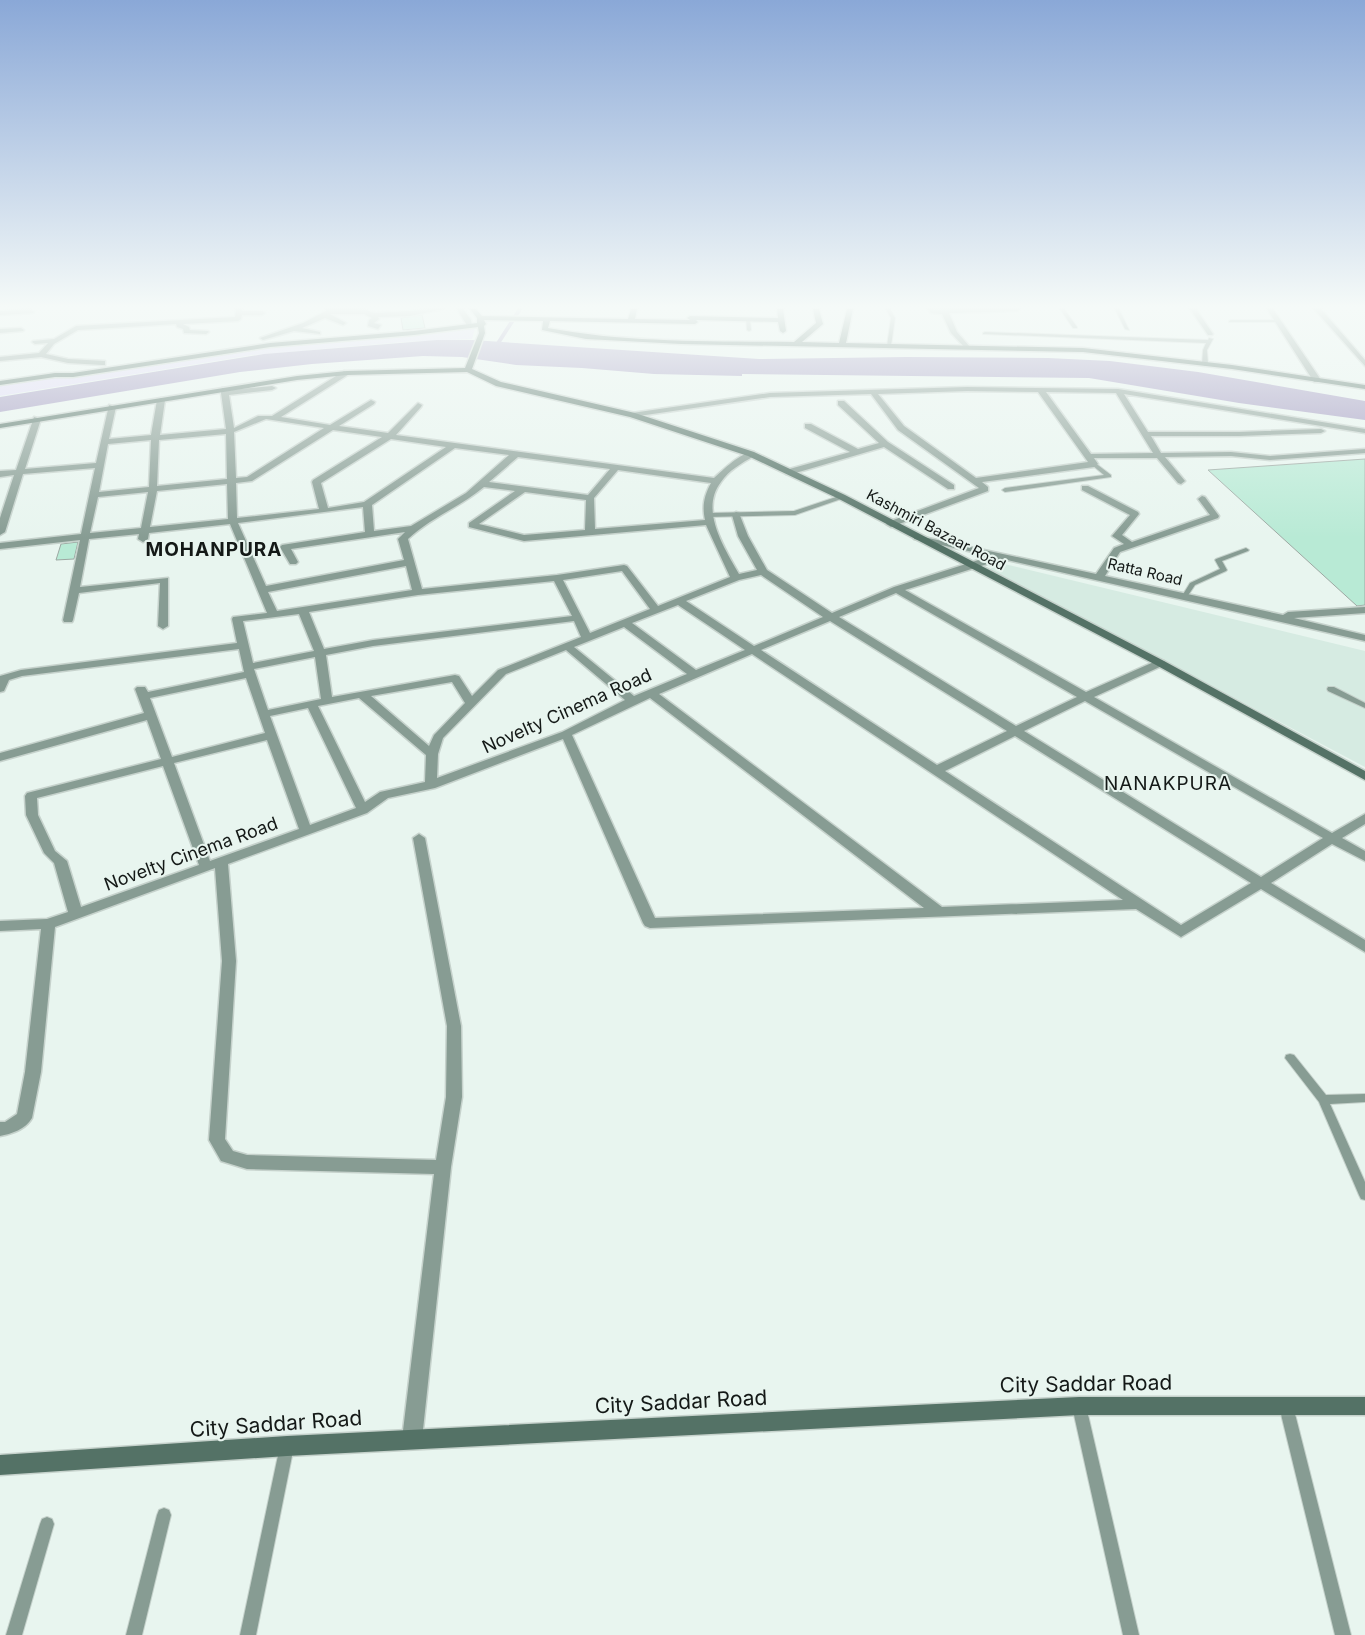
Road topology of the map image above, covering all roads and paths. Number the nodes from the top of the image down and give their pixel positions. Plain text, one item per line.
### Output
1 (259, 385) edge
2 (328, 385) edge
3 (504, 385) edge
4 (272, 388) dead end
5 (1040, 390) junction
6 (1118, 391) junction
7 (225, 392) junction
8 (873, 392) junction
9 (161, 400) junction
10 (371, 402) dead end
11 (841, 403) dead end
12 (418, 405) dead end
13 (112, 406) junction
14 (632, 416) junction
15 (274, 418) junction
16 (37, 419) junction
17 (0, 426) edge
18 (808, 426) dead end
19 (331, 427) junction
20 (1349, 430) junction
21 (230, 431) junction
22 (1365, 431) edge
23 (1145, 434) junction
24 (390, 436) junction
25 (155, 438) junction
26 (105, 442) junction
27 (885, 444) junction
28 (454, 445) junction
29 (1365, 450) edge
30 (857, 452) junction
31 (517, 453) junction
32 (750, 454) junction
33 (1158, 454) junction
34 (1092, 460) junction
35 (100, 465) junction
36 (616, 466) junction
37 (20, 472) junction
38 (789, 472) junction
39 (0, 474) edge
40 (974, 480) junction
41 (230, 481) junction
42 (715, 481) junction
43 (1181, 481) dead end
44 (482, 484) junction
45 (951, 487) dead end
46 (153, 488) junction
47 (1085, 488) dead end
48 (523, 489) junction
49 (1005, 490) dead end
50 (95, 495) junction
51 (842, 497) junction
52 (590, 498) junction
53 (1202, 500) dead end
54 (367, 504) junction
55 (324, 511) junction
56 (736, 515) junction
57 (708, 518) junction
58 (232, 521) junction
59 (892, 524) junction
60 (414, 528) junction
61 (0, 532) edge
62 (590, 532) junction
63 (144, 534) junction
64 (370, 534) junction
65 (87, 536) junction
66 (917, 538) junction
67 (1131, 545) junction
68 (0, 546) edge
69 (1246, 550) dead end
70 (1002, 556) junction
71 (294, 562) dead end
72 (410, 562) junction
73 (973, 566) junction
74 (763, 572) junction
75 (1099, 577) junction
76 (557, 578) junction
77 (736, 578) junction
78 (897, 589) junction
79 (74, 590) junction
80 (262, 590) junction
81 (418, 592) junction
82 (1185, 596) junction
83 (679, 601) junction
84 (303, 610) junction
85 (656, 610) junction
86 (1365, 610) edge
87 (273, 615) junction
88 (1274, 616) junction
89 (831, 617) junction
90 (578, 618) junction
91 (68, 620) dead end
92 (625, 622) junction
93 (163, 626) dead end
94 (587, 638) junction
95 (1365, 638) edge
96 (243, 645) junction
97 (567, 646) junction
98 (754, 648) junction
99 (320, 653) junction
100 (1160, 663) junction
101 (249, 671) junction
102 (694, 674) junction
103 (1331, 689) dead end
104 (0, 690) edge
105 (651, 693) junction
106 (362, 694) junction
107 (1085, 697) junction
108 (327, 701) junction
109 (633, 701) junction
110 (471, 703) junction
111 (311, 704) junction
112 (1365, 706) edge
113 (264, 714) junction
114 (151, 715) junction
115 (1015, 732) junction
116 (566, 734) junction
117 (271, 735) junction
118 (432, 754) junction
119 (0, 757) edge
120 (167, 761) junction
121 (937, 770) junction
122 (1365, 776) edge
123 (431, 786) junction
124 (363, 810) junction
125 (1365, 818) edge
126 (306, 830) junction
127 (1332, 837) junction
128 (420, 838) dead end
129 (1365, 856) edge
130 (213, 864) junction
131 (1261, 883) junction
132 (1138, 904) junction
133 (939, 912) junction
134 (76, 914) junction
135 (48, 924) junction
136 (0, 926) edge
137 (1365, 946) edge
138 (1290, 1058) dead end
139 (1365, 1098) edge
140 (1323, 1100) junction
141 (0, 1129) edge
142 (443, 1167) junction
143 (1364, 1192) edge
144 (1079, 1406) junction
145 (1286, 1406) junction
146 (1365, 1406) edge
147 (412, 1439) junction
148 (287, 1446) junction
149 (0, 1465) edge
150 (164, 1515) dead end
151 (47, 1524) dead end
152 (14, 1635) edge
153 (134, 1635) edge
154 (248, 1635) edge
155 (1131, 1635) edge
156 (1343, 1635) edge

1 - 7 street
2 - 15 street
3 - 14 street, Kashmiri Bazaar Road
4 - 7 street
5 - 6 street
5 - 8 street
5 - 34 street
6 - 20 street
6 - 23 street
7 - 9 street
7 - 21 street
8 - 14 street
8 - 40 street
9 - 13 street
9 - 25 street
10 - 19 street
11 - 27 street
12 - 24 street
13 - 16 street
13 - 26 street
14 - 32 street, Kashmiri Bazaar Road
15 - 19 street
15 - 21 street
16 - 17 street
16 - 37 street
18 - 30 street
19 - 24 street
19 - 41 street
20 - 22 street
20 - 23 street
21 - 25 street
21 - 41 street
23 - 33 street
24 - 28 street
24 - 55 street
25 - 26 street
25 - 46 street
26 - 35 street
27 - 30 street
27 - 45 street
28 - 31 street
28 - 54 street
29 - 33 street
30 - 38 street
31 - 36 street
31 - 44 street
32 - 38 street, Kashmiri Bazaar Road
32 - 42 street
33 - 34 street
33 - 43 street
34 - 40 street
34 - 49 lane
35 - 37 street
35 - 50 street
36 - 42 street
36 - 52 street
37 - 39 street
37 - 61 street
38 - 51 street, Kashmiri Bazaar Road
40 - 59 street
41 - 46 street
41 - 58 street
42 - 57 street
44 - 48 street
44 - 60 street
46 - 50 street
46 - 63 street
47 - 67 street
48 - 52 street
48 - 62 street
50 - 65 street
51 - 56 lane
51 - 59 street, Kashmiri Bazaar Road
52 - 62 street
53 - 67 street
54 - 55 street
54 - 64 street
55 - 58 street
56 - 57 lane
56 - 74 street
57 - 62 street
57 - 77 street
58 - 63 street
58 - 80 street
59 - 66 street, Kashmiri Bazaar Road
60 - 64 street
60 - 72 street
63 - 65 street
64 - 71 street
65 - 68 street
65 - 79 street
66 - 70 street, Ratta Road
66 - 73 street, Kashmiri Bazaar Road
67 - 75 street
69 - 82 lane
70 - 73 street, Novelty Cinema Road
70 - 75 street, Ratta Road
72 - 80 street
72 - 81 street
73 - 78 street, Novelty Cinema Road
73 - 100 street, Kashmiri Bazaar Road
74 - 77 street
74 - 89 street
75 - 82 street, Ratta Road
76 - 81 street
76 - 85 street
76 - 90 street
77 - 83 street
78 - 89 street, Novelty Cinema Road
78 - 107 street
79 - 91 street
79 - 93 street
80 - 87 street
81 - 84 street
82 - 88 street, Ratta Road
83 - 85 street
83 - 98 street
84 - 87 street
84 - 99 street
85 - 92 street
86 - 88 street
87 - 96 street
88 - 95 street, Ratta Road
89 - 98 street, Novelty Cinema Road
89 - 115 street
90 - 94 street
90 - 99 street
92 - 94 street
92 - 102 street
94 - 97 street
96 - 101 street
96 - 104 street
97 - 109 street
97 - 110 street
98 - 102 street, Novelty Cinema Road
98 - 121 street
99 - 101 street
99 - 108 street
100 - 107 street
100 - 122 street, Kashmiri Bazaar Road
101 - 113 street
101 - 114 street
102 - 105 street, Novelty Cinema Road
103 - 112 lane
105 - 109 street, Novelty Cinema Road
105 - 133 street
106 - 108 street
106 - 110 street
106 - 118 street
107 - 115 street
107 - 127 street
108 - 111 street
109 - 116 street, Novelty Cinema Road
110 - 118 street
111 - 113 street
111 - 124 street
113 - 117 street
114 - 119 street
114 - 120 street
115 - 121 street
115 - 131 street
116 - 123 street, Novelty Cinema Road
116 - 133 street
117 - 120 street
117 - 126 street
118 - 123 street
120 - 130 street
120 - 134 street
121 - 132 street
123 - 124 street, Novelty Cinema Road
124 - 126 street, Novelty Cinema Road
125 - 127 street
126 - 130 street, Novelty Cinema Road
127 - 129 street
127 - 131 street
128 - 142 street
130 - 134 street, Novelty Cinema Road
130 - 142 street
131 - 132 street
131 - 137 street
132 - 133 street
134 - 135 street, Novelty Cinema Road
135 - 136 street, Novelty Cinema Road
135 - 141 street
138 - 140 lane
139 - 140 lane
140 - 143 lane
142 - 147 street
144 - 145 street, City Saddar Road
144 - 147 street, City Saddar Road
144 - 155 lane
145 - 146 street, City Saddar Road
145 - 156 lane
147 - 148 street, City Saddar Road
148 - 149 street, City Saddar Road
148 - 154 lane
150 - 153 lane
151 - 152 lane

